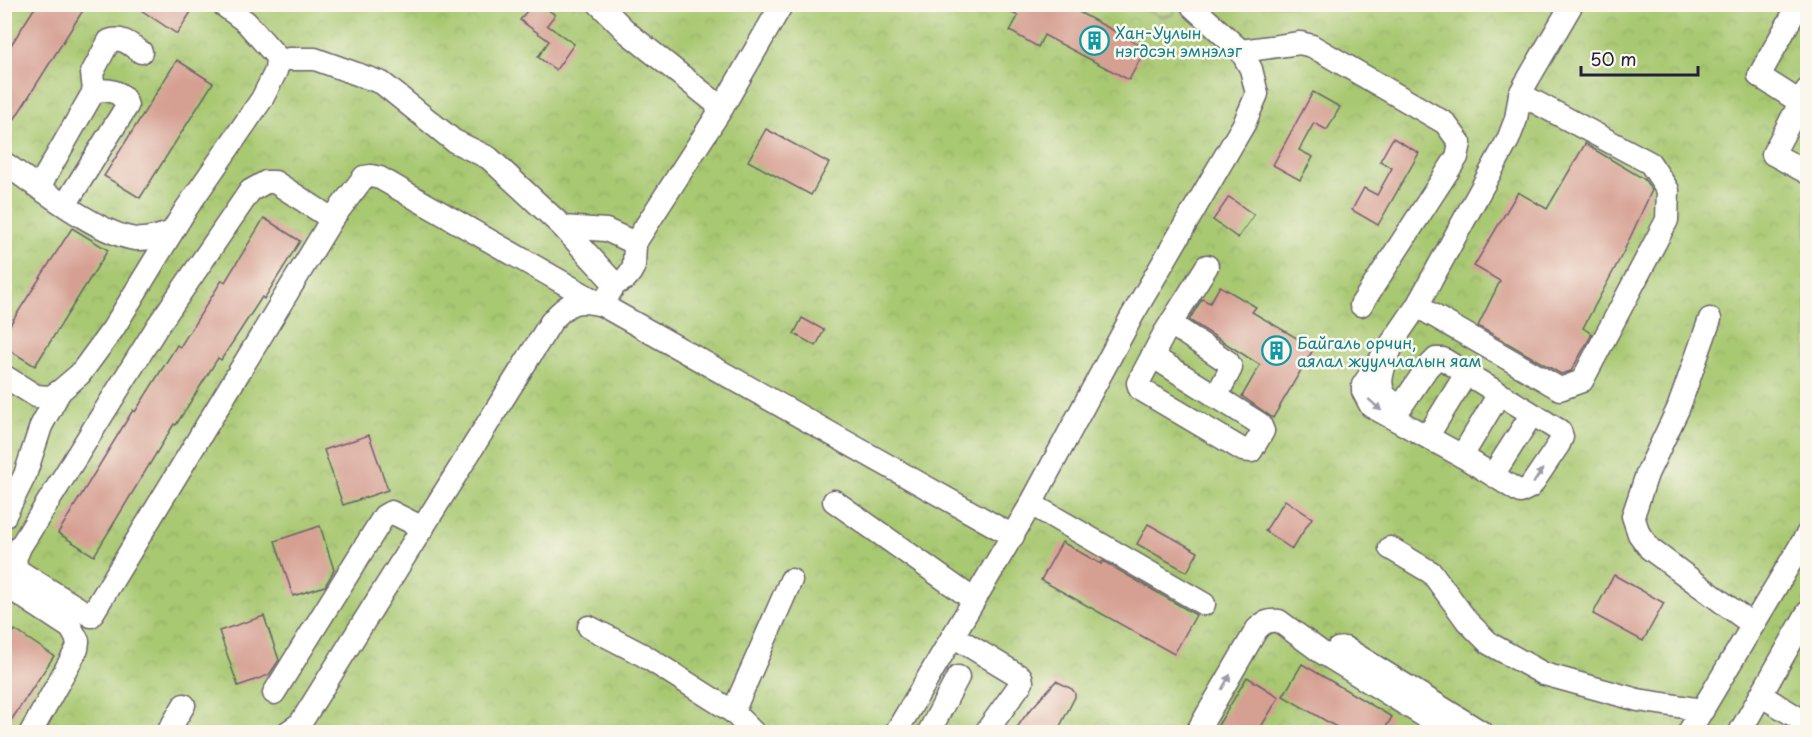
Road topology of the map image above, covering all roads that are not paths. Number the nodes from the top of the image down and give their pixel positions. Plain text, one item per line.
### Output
1 (222, 4) edge
2 (599, 4) edge
3 (782, 4) edge
4 (1194, 4) edge
5 (1572, 4) edge
6 (1799, 4) edge
7 (246, 22) junction
8 (1241, 51) junction
9 (141, 52) dead end
10 (289, 59) junction
11 (94, 92) junction
12 (1520, 94) junction
13 (1804, 95) edge
14 (262, 99) junction
15 (722, 108) junction
16 (4, 163) edge
17 (1808, 173) edge
18 (39, 187) junction
19 (65, 205) junction
20 (332, 219) junction
21 (563, 227) junction
22 (172, 232) junction
23 (635, 243) junction
24 (1207, 266) dead end
25 (615, 284) junction
26 (602, 305) junction
27 (1361, 306) dead end
28 (1417, 306) junction
29 (1131, 316) junction
30 (1710, 319) dead end
31 (1168, 329) junction
32 (1394, 341) junction
33 (1152, 356) junction
34 (1466, 374) junction
35 (4, 376) edge
36 (60, 391) junction
37 (1500, 394) junction
38 (1216, 397) junction
39 (1532, 414) junction
40 (1427, 437) junction
41 (1462, 456) junction
42 (1493, 475) junction
43 (834, 501) dead end
44 (1031, 504) junction
45 (4, 517) edge
46 (423, 528) junction
47 (1808, 534) edge
48 (1013, 536) junction
49 (1390, 548) dead end
50 (792, 580) dead end
51 (4, 589) edge
52 (974, 600) junction
53 (1204, 603) dead end
54 (1808, 612) edge
55 (1753, 625) junction
56 (589, 627) dead end
57 (953, 636) junction
58 (1321, 652) junction
59 (958, 677) dead end
60 (274, 693) dead end
61 (1762, 696) junction
62 (184, 705) dead end
63 (1702, 710) junction
64 (733, 712) junction
65 (1808, 724) edge
66 (31, 732) edge
67 (168, 732) edge
68 (288, 732) edge
69 (753, 732) edge
70 (896, 732) edge
71 (929, 732) edge
72 (986, 732) edge
73 (1197, 732) edge
74 (1450, 732) edge
75 (1481, 732) edge
76 (1689, 732) edge
77 (1740, 732) edge

1 - 7 street
2 - 15 street
3 - 15 street
4 - 8 street
5 - 12 street
6 - 13 street
7 - 10 street
7 - 14 street
8 - 27 street
8 - 29 street
9 - 11 street
10 - 14 street
10 - 21 street
11 - 18 street
11 - 19 street
12 - 28 street
12 - 28 street
13 - 17 street
14 - 22 street
15 - 23 street
16 - 18 street
18 - 19 street
19 - 22 street
20 - 20 street
20 - 26 street
21 - 23 street
21 - 25 street
22 - 36 street
23 - 25 street
24 - 31 street
25 - 26 street
26 - 46 street
26 - 48 street
28 - 32 street
29 - 31 street
29 - 44 street
30 - 55 street
31 - 33 street
31 - 38 street
32 - 34 street
32 -> 40 street
33 - 38 street
33 - 38 street
34 - 37 street
34 - 40 street
35 - 36 street
36 - 45 street
37 - 39 street
37 - 41 street
39 - 42 street
42 -> 39 street
40 - 41 street
41 - 42 street
43 - 52 street
44 - 48 street
44 - 53 street
46 - 60 street
46 - 68 street
47 - 55 street
48 - 52 street
49 - 63 street
50 - 64 street
51 - 66 street
52 - 57 street
54 - 61 street
55 - 63 street
56 - 64 street
57 - 70 street
57 - 72 street
73 -> 58 street
58 - 74 street
58 - 75 street
59 - 71 street
61 - 65 street
61 - 77 street
62 - 67 street
63 - 76 street
64 - 69 street

